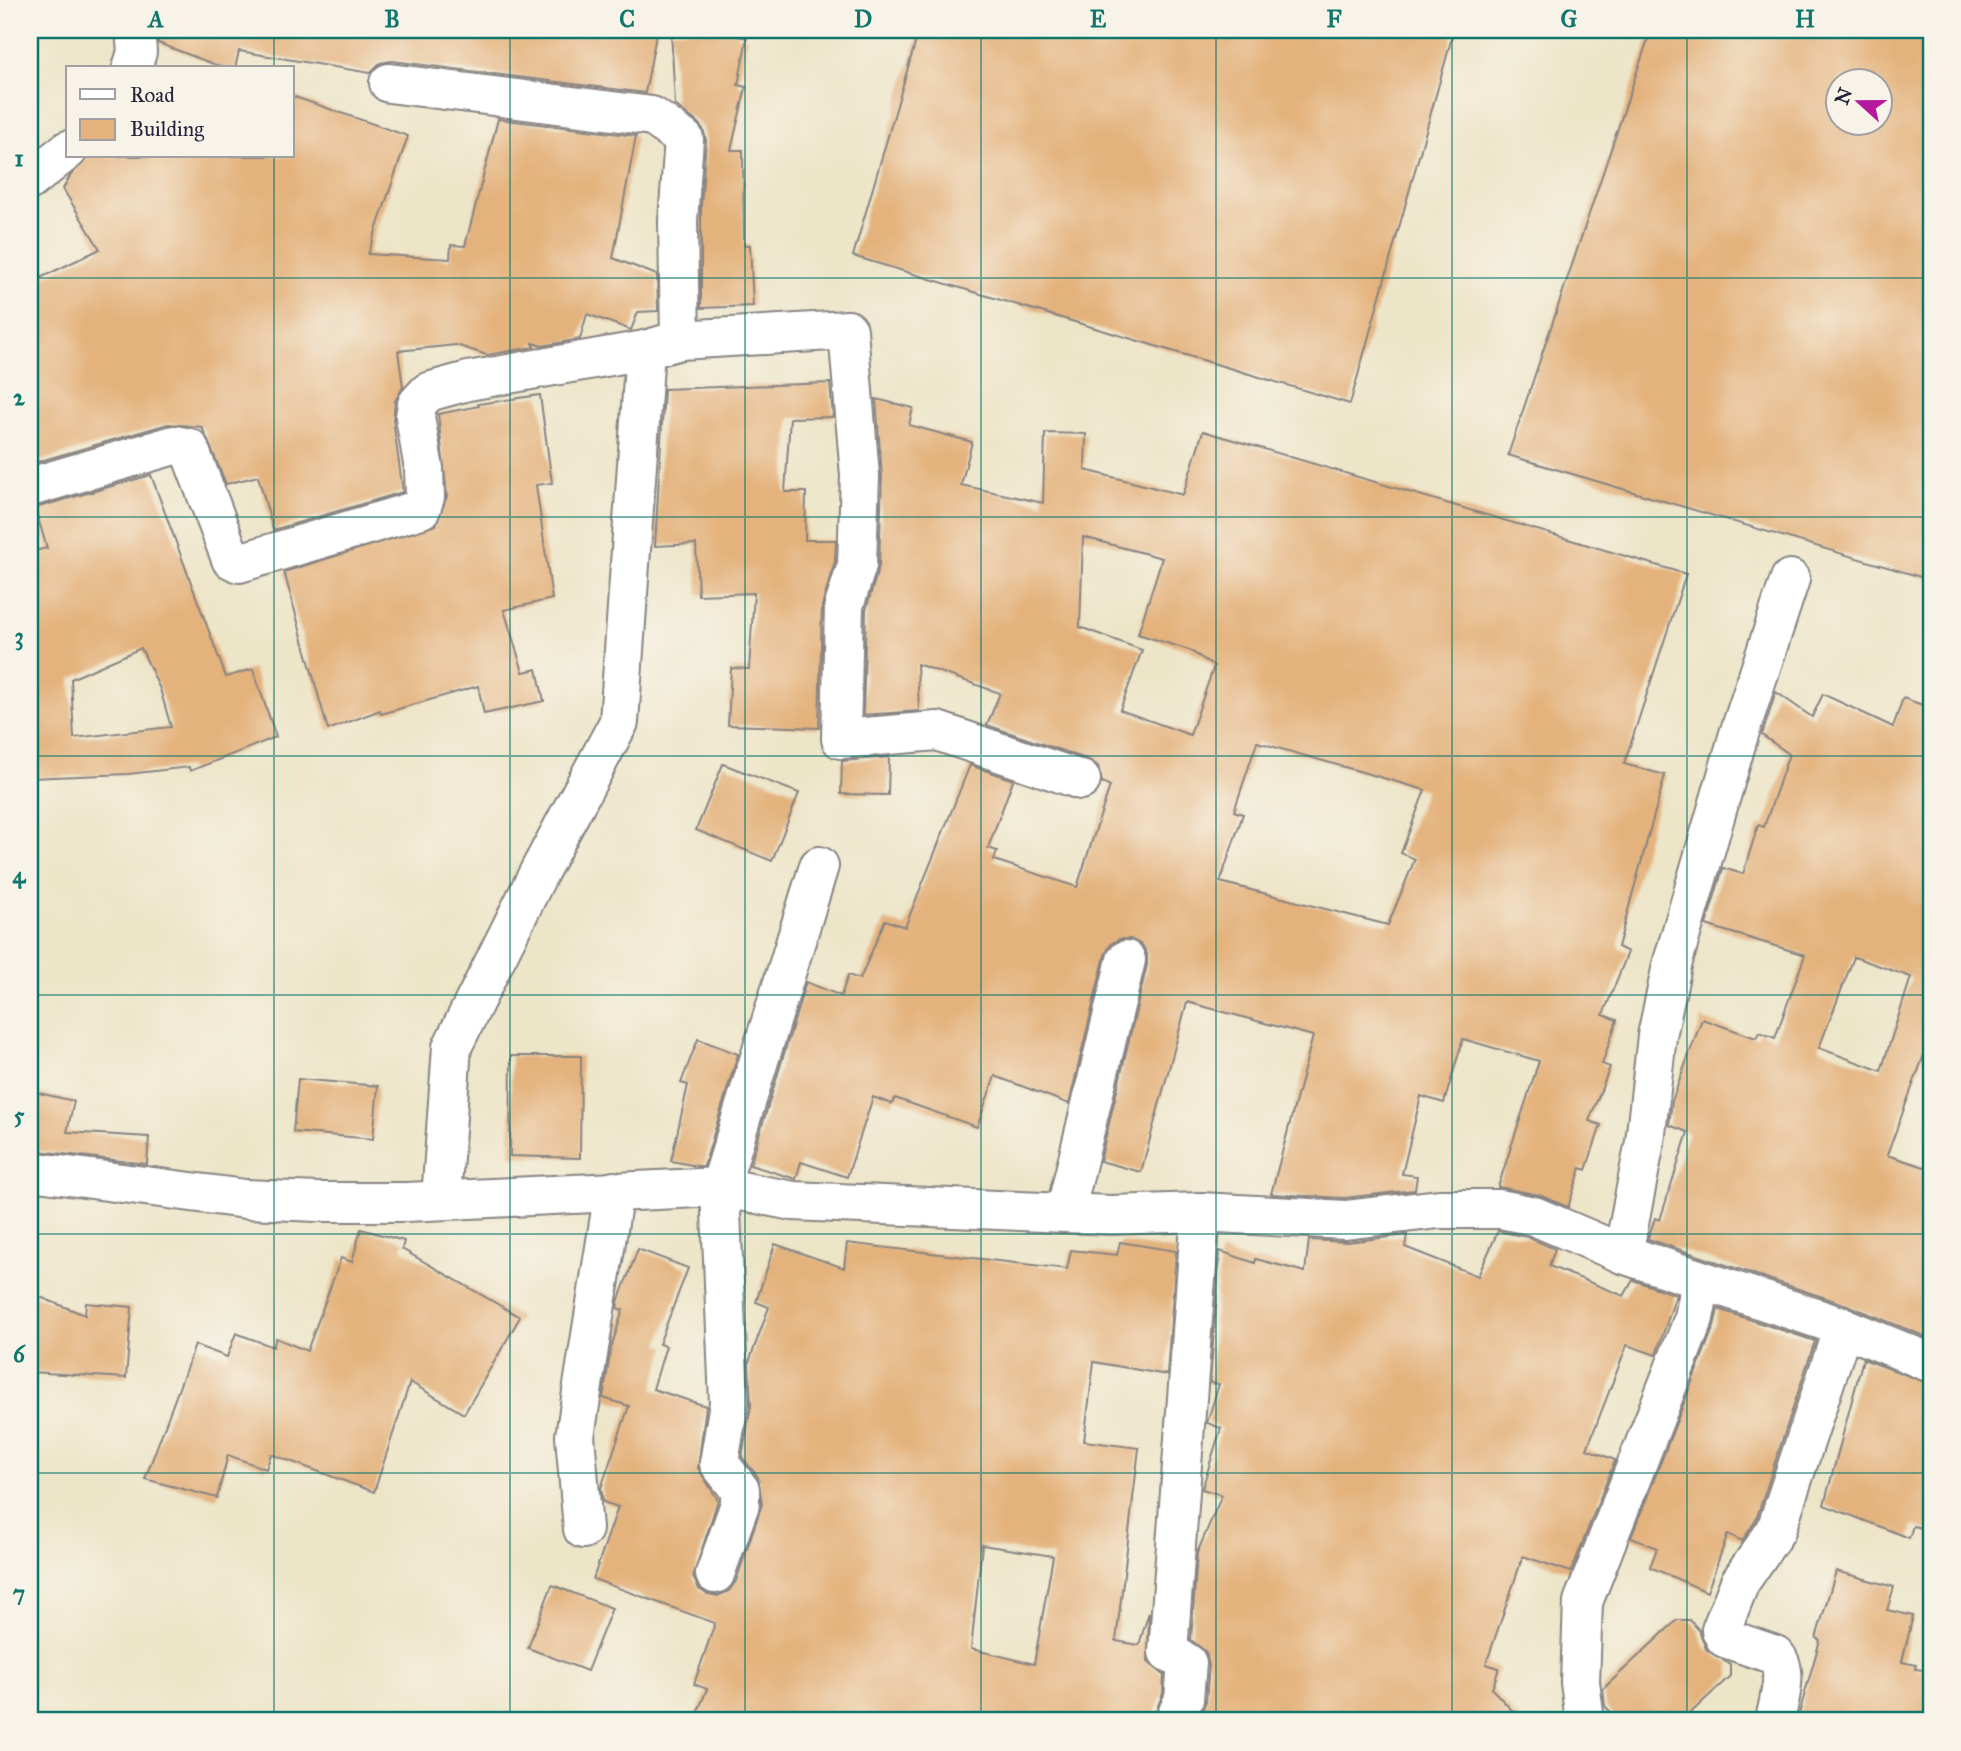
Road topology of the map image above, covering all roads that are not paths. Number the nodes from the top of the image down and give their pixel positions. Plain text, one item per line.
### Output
1 (135, 30) edge
2 (133, 66) edge
3 (389, 83) dead end
4 (66, 152) edge
5 (30, 180) edge
6 (662, 345) junction
7 (30, 487) edge
8 (1790, 579) dead end
9 (1081, 780) dead end
10 (819, 866) dead end
11 (1126, 960) dead end
12 (30, 1171) edge
13 (720, 1187) junction
14 (614, 1191) junction
15 (441, 1199) junction
16 (1201, 1212) junction
17 (1065, 1213) junction
18 (1623, 1254) junction
19 (1701, 1282) junction
20 (1843, 1327) junction
21 (1931, 1363) edge
22 (583, 1529) dead end
23 (715, 1574) dead end
24 (1174, 1721) edge
25 (1585, 1721) edge
26 (1775, 1721) edge

1 - 2 street
3 - 6 street
4 - 5 street
6 - 7 street
6 - 9 street
6 - 15 street
8 - 18 street
10 - 13 street
11 - 17 street
12 - 15 street
13 - 14 street
13 - 17 street
13 - 23 street
14 - 15 street
14 - 22 street
16 - 17 street
16 - 18 street
16 - 24 street
18 - 19 street
19 - 20 street
19 - 25 street
20 - 21 street
20 - 26 street

